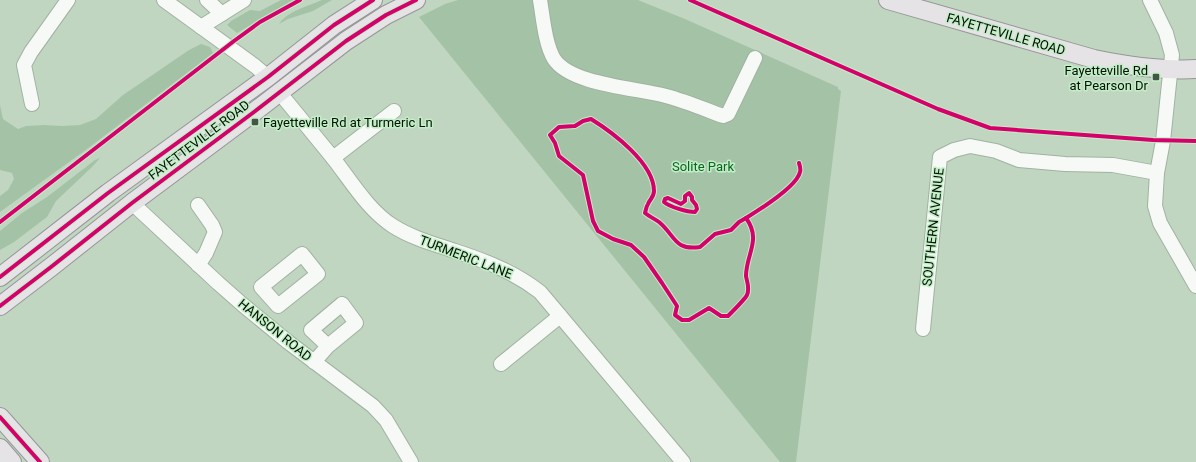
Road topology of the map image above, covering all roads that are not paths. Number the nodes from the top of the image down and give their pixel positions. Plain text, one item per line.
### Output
1 (68, 0) edge
2 (164, 0) edge
3 (207, 0) edge
4 (244, 0) edge
5 (373, 0) edge
6 (416, 0) edge
7 (540, 0) edge
8 (888, 0) edge
9 (1150, 0) edge
10 (222, 14) junction
11 (201, 27) junction
12 (755, 58) dead end
13 (1196, 69) edge
14 (1170, 70) junction
15 (268, 77) junction
16 (279, 92) junction
17 (32, 104) dead end
18 (394, 111) dead end
19 (333, 158) junction
20 (1157, 173) junction
21 (132, 203) junction
22 (198, 205) dead end
23 (198, 265) junction
24 (0, 277) edge
25 (1196, 286) edge
26 (267, 294) dead end
27 (0, 306) edge
28 (250, 310) junction
29 (560, 316) junction
30 (923, 329) dead end
31 (328, 346) dead end
32 (314, 362) junction
33 (501, 364) dead end
34 (0, 417) edge
35 (0, 448) edge
36 (12, 462) edge
37 (40, 462) edge
38 (411, 462) edge
39 (683, 462) edge

1 - 17 street
2 - 11 street
3 - 10 street
4 - 10 street
5 - 15 main road, FAYETTEVILLE ROAD
6 - 16 main road, FAYETTEVILLE ROAD
7 - 12 street
8 - 14 main road, FAYETTEVILLE ROAD
9 - 14 street
10 - 11 street
11 - 15 street
13 - 14 main road, FAYETTEVILLE ROAD
14 - 20 street
15 - 24 main road, FAYETTEVILLE ROAD
16 - 19 street, TURMERIC LANE
16 - 21 main road, FAYETTEVILLE ROAD
18 - 19 street
19 - 29 street, TURMERIC LANE
20 - 25 street
20 - 30 street, SOUTHERN AVENUE
21 - 23 street, HANSON ROAD
21 - 27 main road, FAYETTEVILLE ROAD
22 - 23 street
23 - 28 street, HANSON ROAD
26 - 28 street
28 - 32 street, HANSON ROAD
29 - 33 street
29 - 39 street, TURMERIC LANE
31 - 32 street
32 - 38 street, HANSON ROAD
34 - 37 main road
35 - 36 main road

